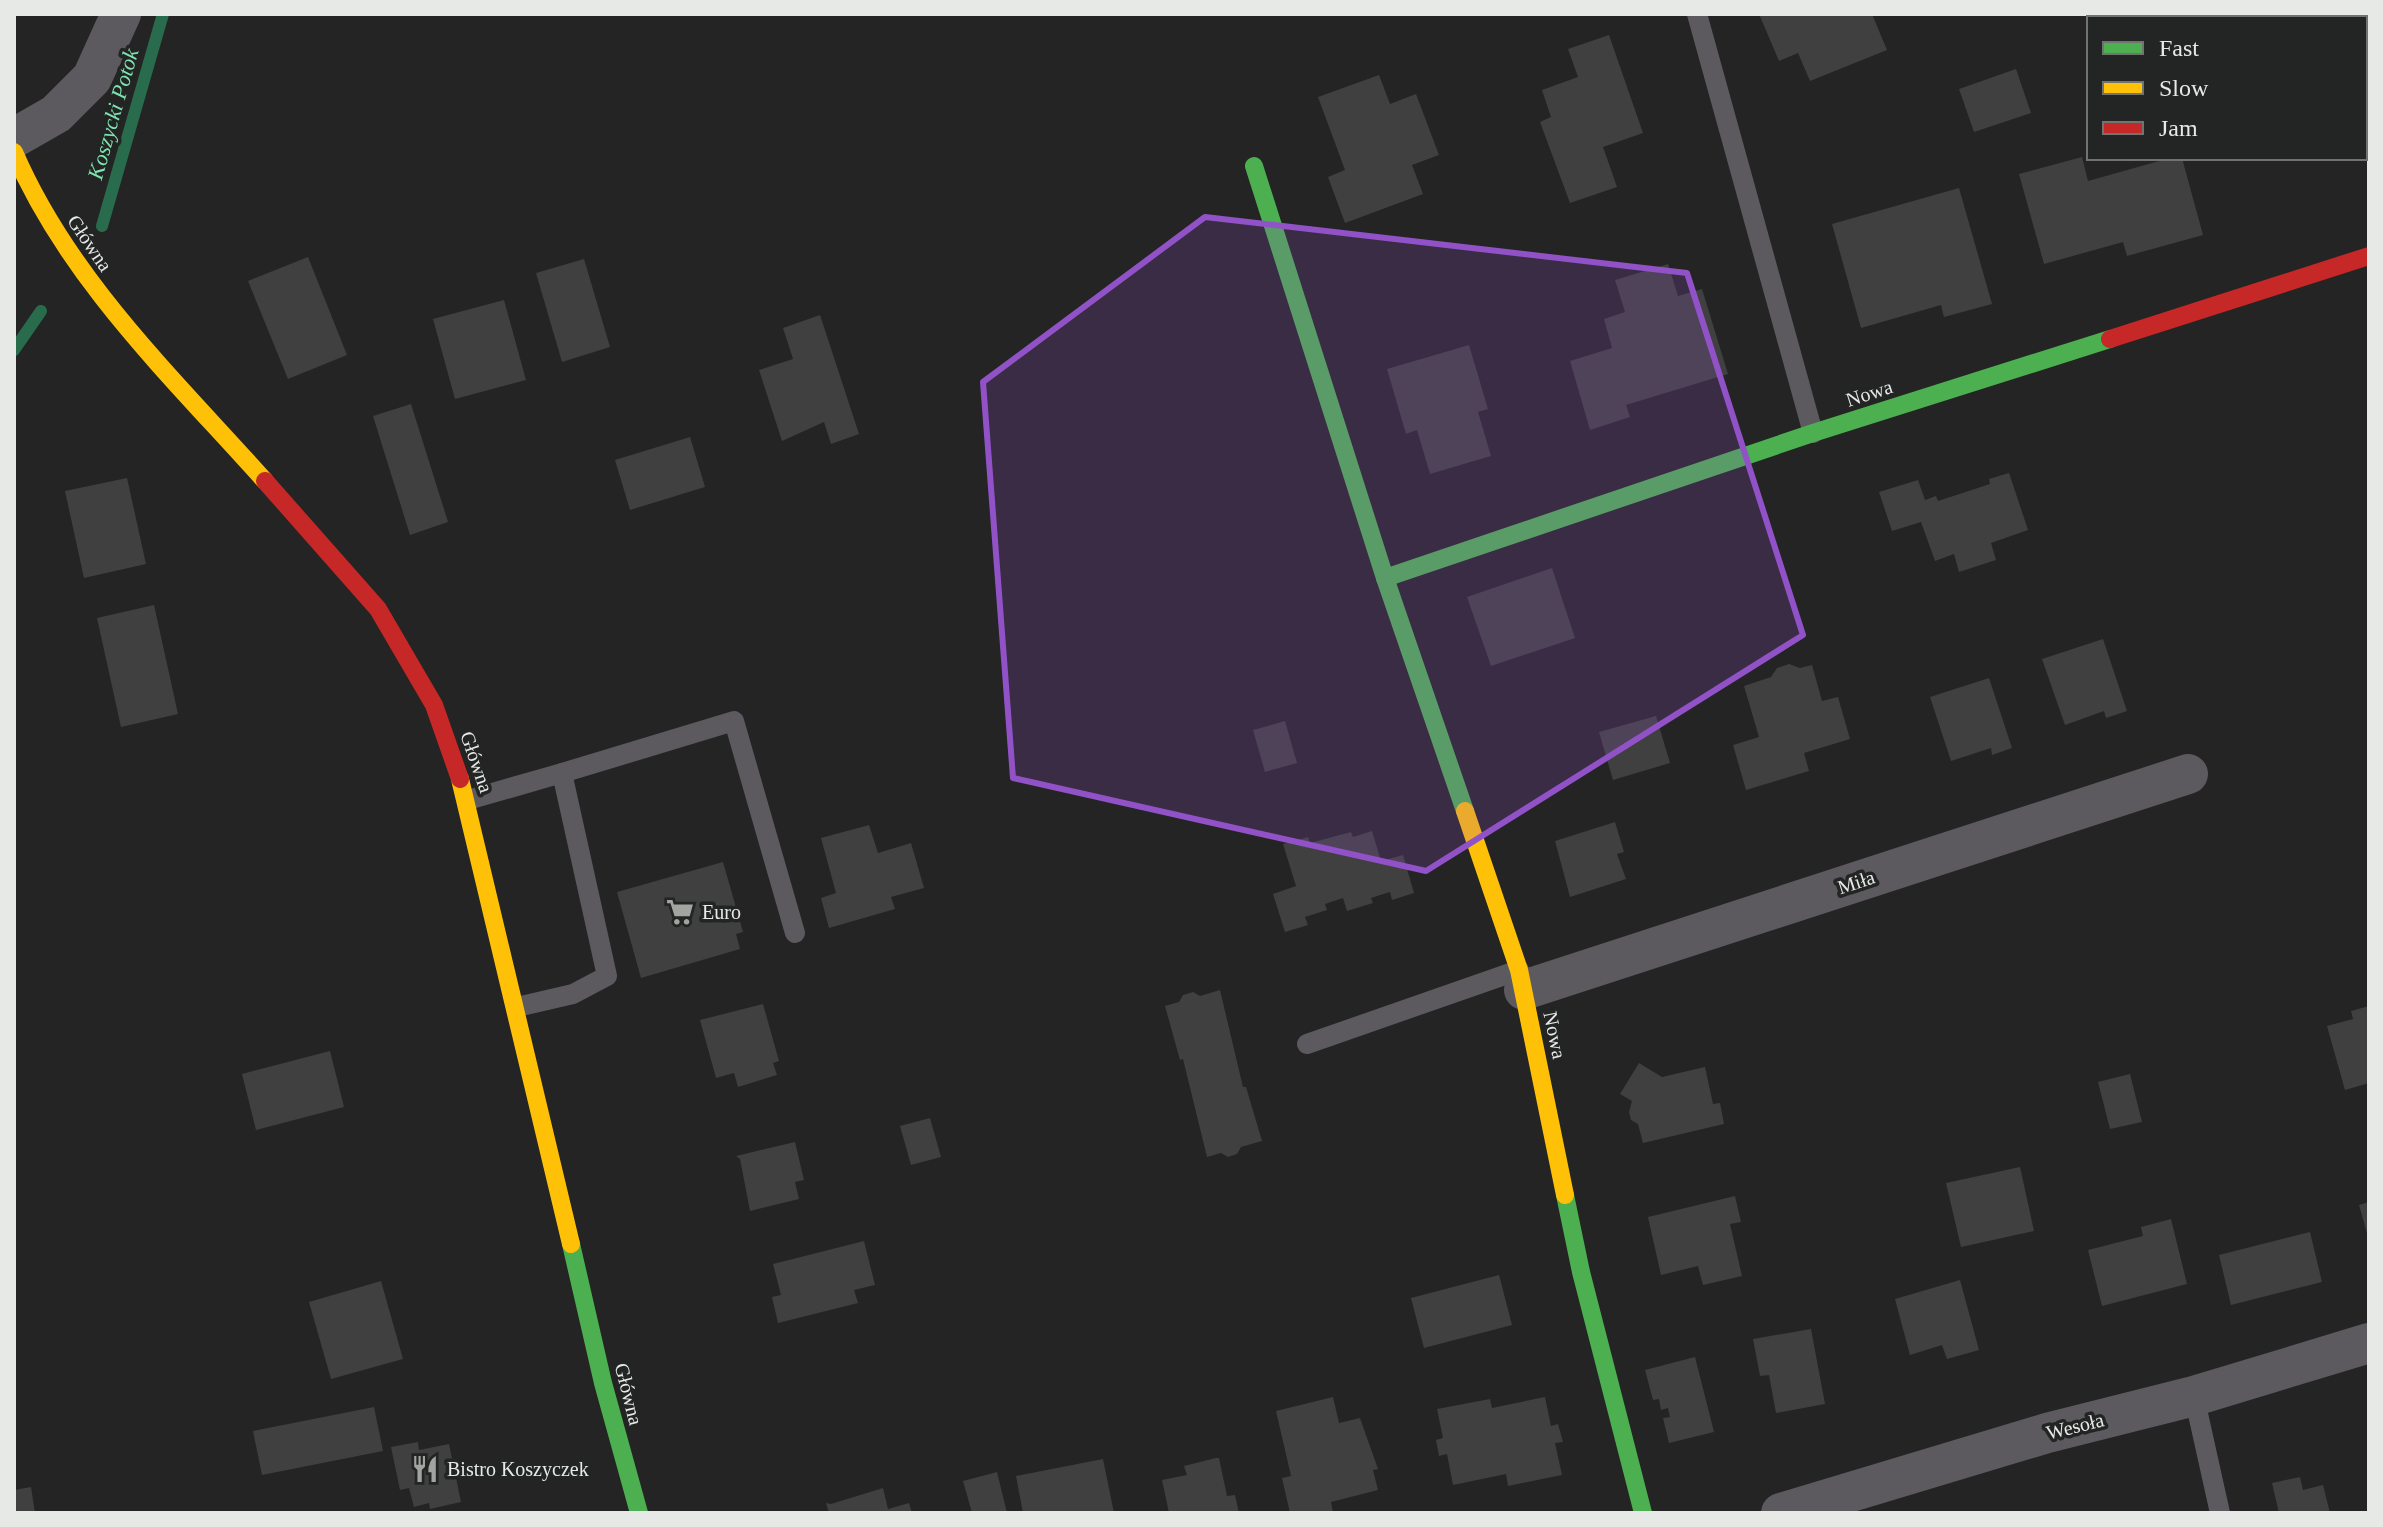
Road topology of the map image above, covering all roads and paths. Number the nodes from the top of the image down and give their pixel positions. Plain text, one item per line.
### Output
1 (121, 14) edge
2 (1697, 14) edge
3 (14, 138) edge
4 (14, 152) edge
5 (1254, 166) dead end
6 (2369, 256) edge
7 (1813, 433) junction
8 (1385, 578) junction
9 (562, 773) junction
10 (2188, 774) dead end
11 (468, 800) junction
12 (795, 933) dead end
13 (1521, 980) junction
14 (517, 1007) junction
15 (1307, 1044) dead end
16 (2369, 1343) edge
17 (2194, 1396) junction
18 (639, 1513) edge
19 (1643, 1513) edge
20 (1781, 1513) edge
21 (2220, 1513) edge

1 - 3 street
2 - 7 lane
4 - 11 street, Główna
5 - 8 street, Nowa
6 - 7 street, Nowa
7 - 8 street, Nowa
8 - 13 street, Nowa
9 - 11 lane
9 - 12 lane
9 - 14 lane
10 - 13 street, Miła
11 - 14 street, Główna
13 - 15 lane
13 - 19 street, Nowa
14 - 18 street, Główna
16 - 17 street, Wesoła
17 - 20 street, Wesoła
17 - 21 lane

